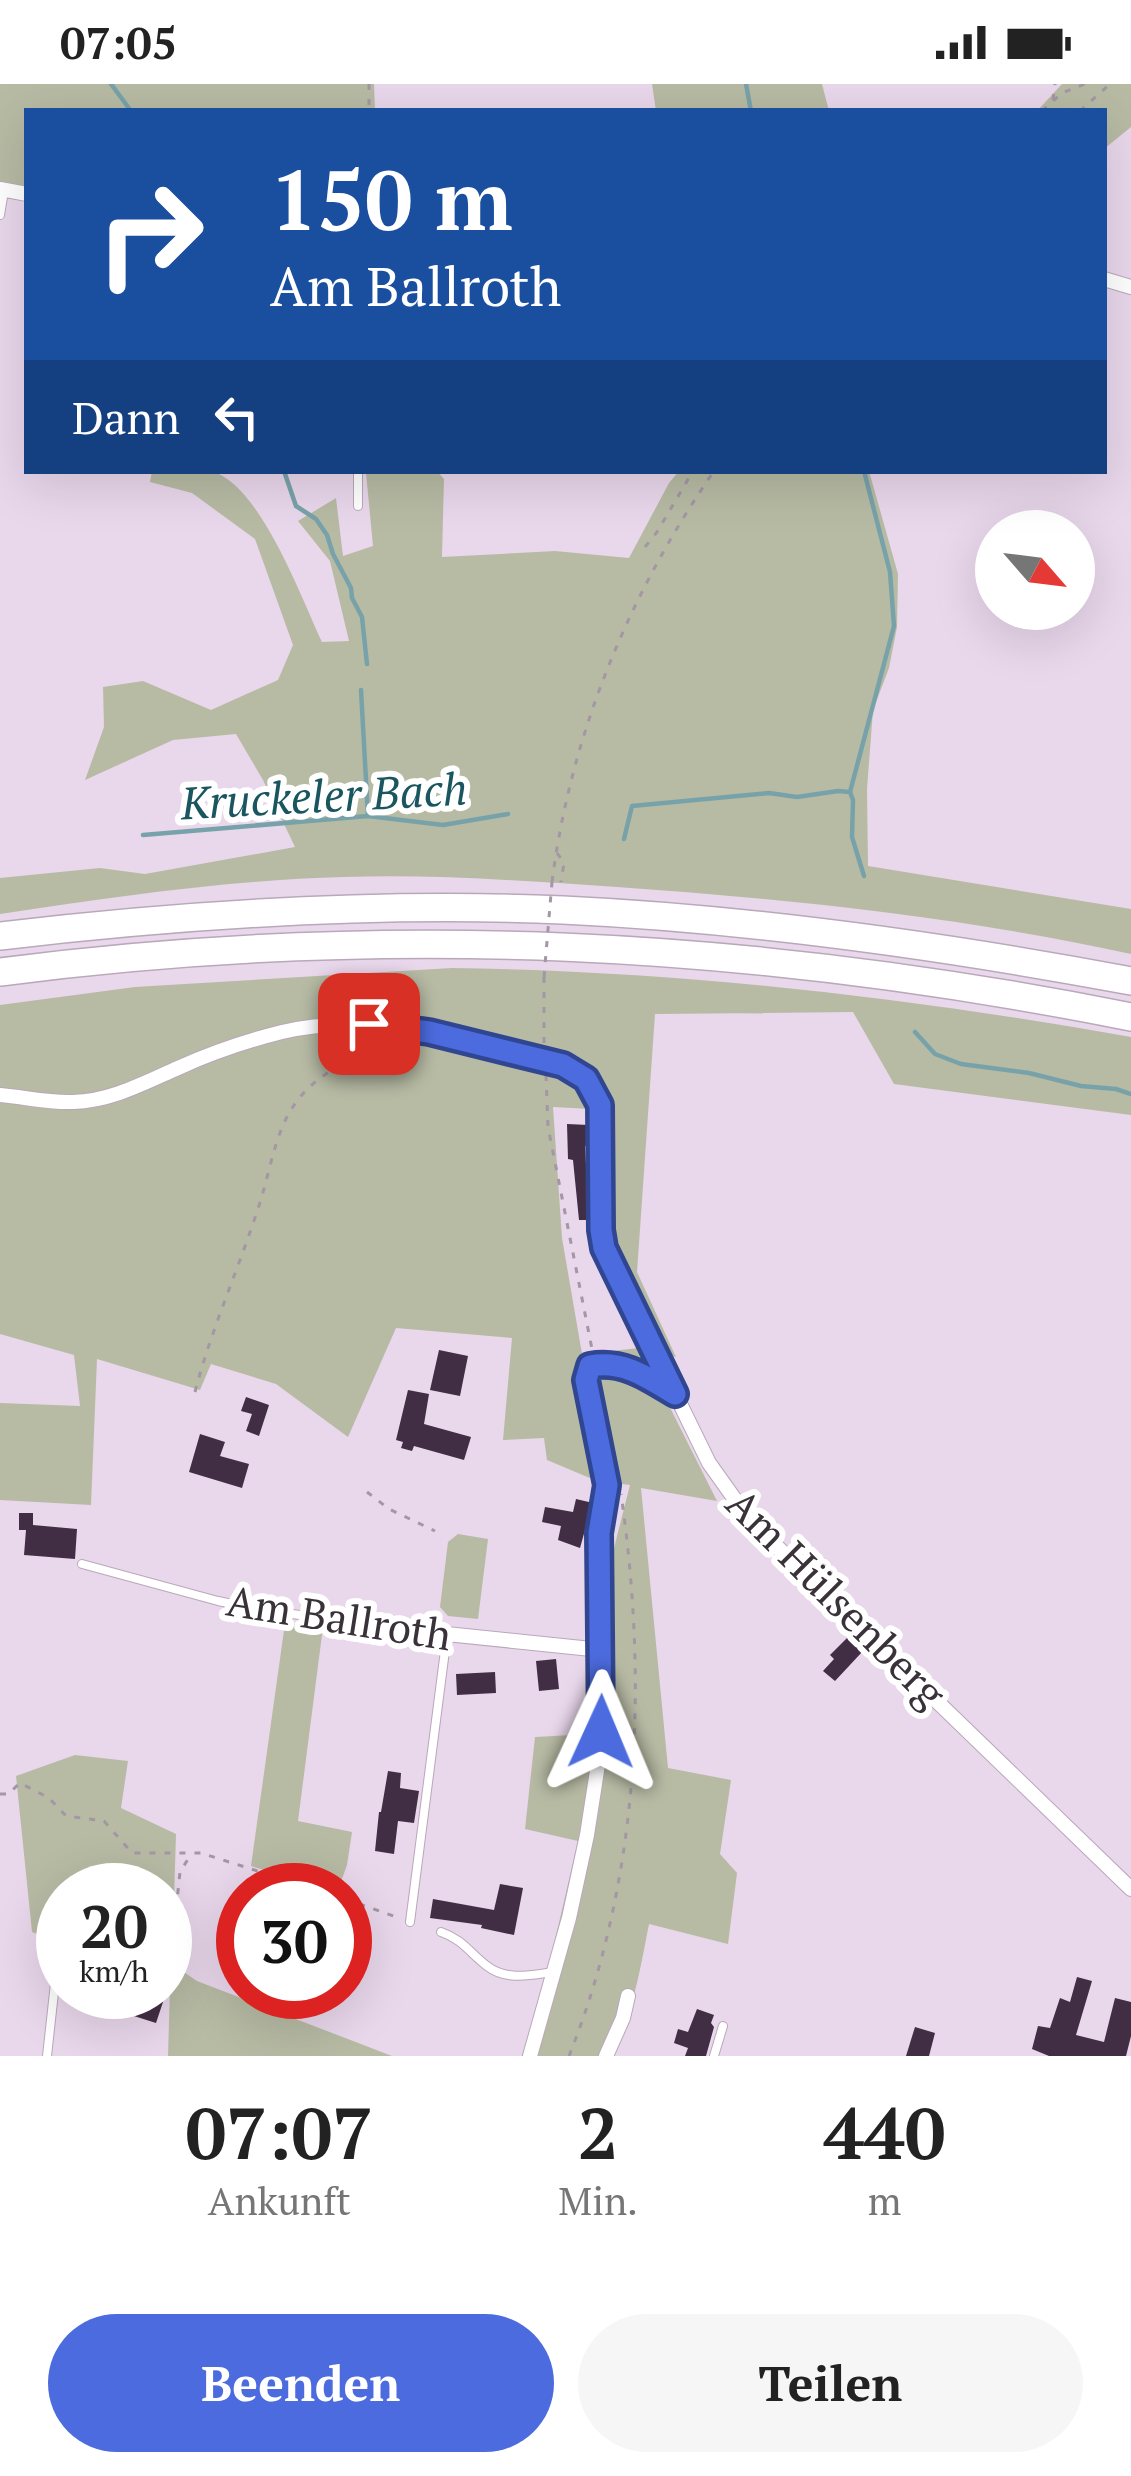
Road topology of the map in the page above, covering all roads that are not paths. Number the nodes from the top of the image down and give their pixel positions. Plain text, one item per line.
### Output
1 (2, 189) edge
2 (0, 215) edge
3 (358, 474) edge
4 (358, 506) dead end
5 (0, 936) edge
6 (0, 972) edge
7 (1131, 981) edge
8 (1131, 1017) edge
9 (0, 1095) edge
10 (675, 1394) junction
11 (82, 1564) dead end
12 (427, 1632) joint
13 (447, 1635) junction
14 (601, 1650) junction
15 (1131, 1889) edge
16 (410, 1922) road end
17 (441, 1932) dead end
18 (555, 1972) junction
19 (628, 1996) dead end
20 (51, 2019) edge
21 (723, 2026) dead end
22 (47, 2056) edge
23 (530, 2056) edge
24 (606, 2056) edge
25 (714, 2056) edge

1 - 2 lane
3 - 4 lane
5 - 7 highway
6 - 8 highway
9 - 10 street, Am Hülsenberg, bridge
10 - 14 street
10 - 15 street, Am Hülsenberg
11 - 12 lane, Am Ballroth
12 - 13 street, Am Ballroth
13 - 14 street, Am Ballroth
13 - 16 lane
14 - 18 street
17 - 18 lane
18 - 23 street
19 - 24 street
20 - 22 lane
21 - 25 lane

